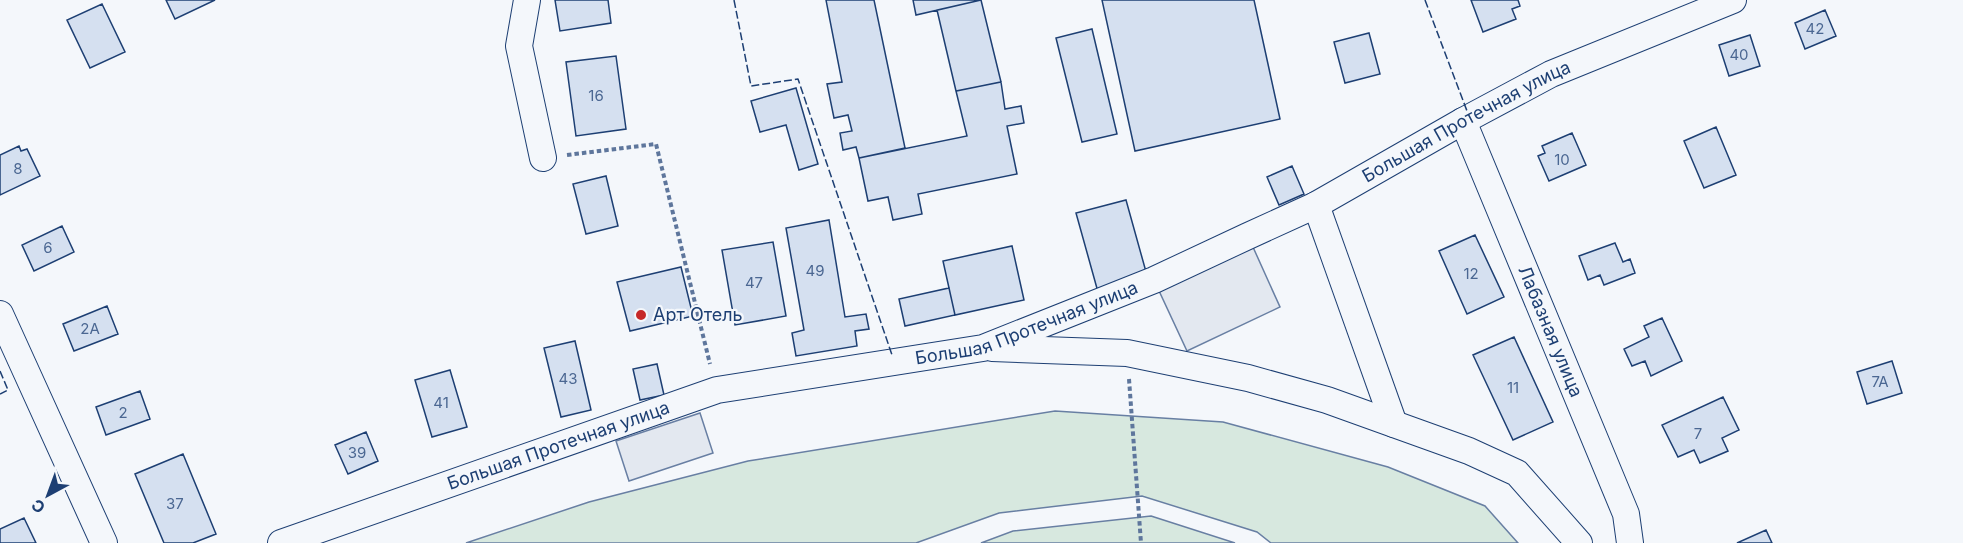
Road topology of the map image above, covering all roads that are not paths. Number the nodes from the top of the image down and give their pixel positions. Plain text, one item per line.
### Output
1 (527, 0) edge
2 (1733, 0) edge
3 (1463, 121) junction
4 (543, 158) road end
5 (1316, 205) junction
6 (0, 314) edge
7 (983, 348) junction
8 (1394, 424) junction
9 (104, 543) edge
10 (281, 543) edge
11 (1579, 543) edge
12 (1630, 543) edge

1 - 4 street
2 - 3 street, Большая Протечная улица
3 - 5 street, Большая Протечная улица
3 - 12 street, Лабазная улица
5 - 7 street, Большая Протечная улица
5 - 8 street
6 - 9 street
7 - 8 street
7 - 10 street, Большая Протечная улица
8 - 11 street

